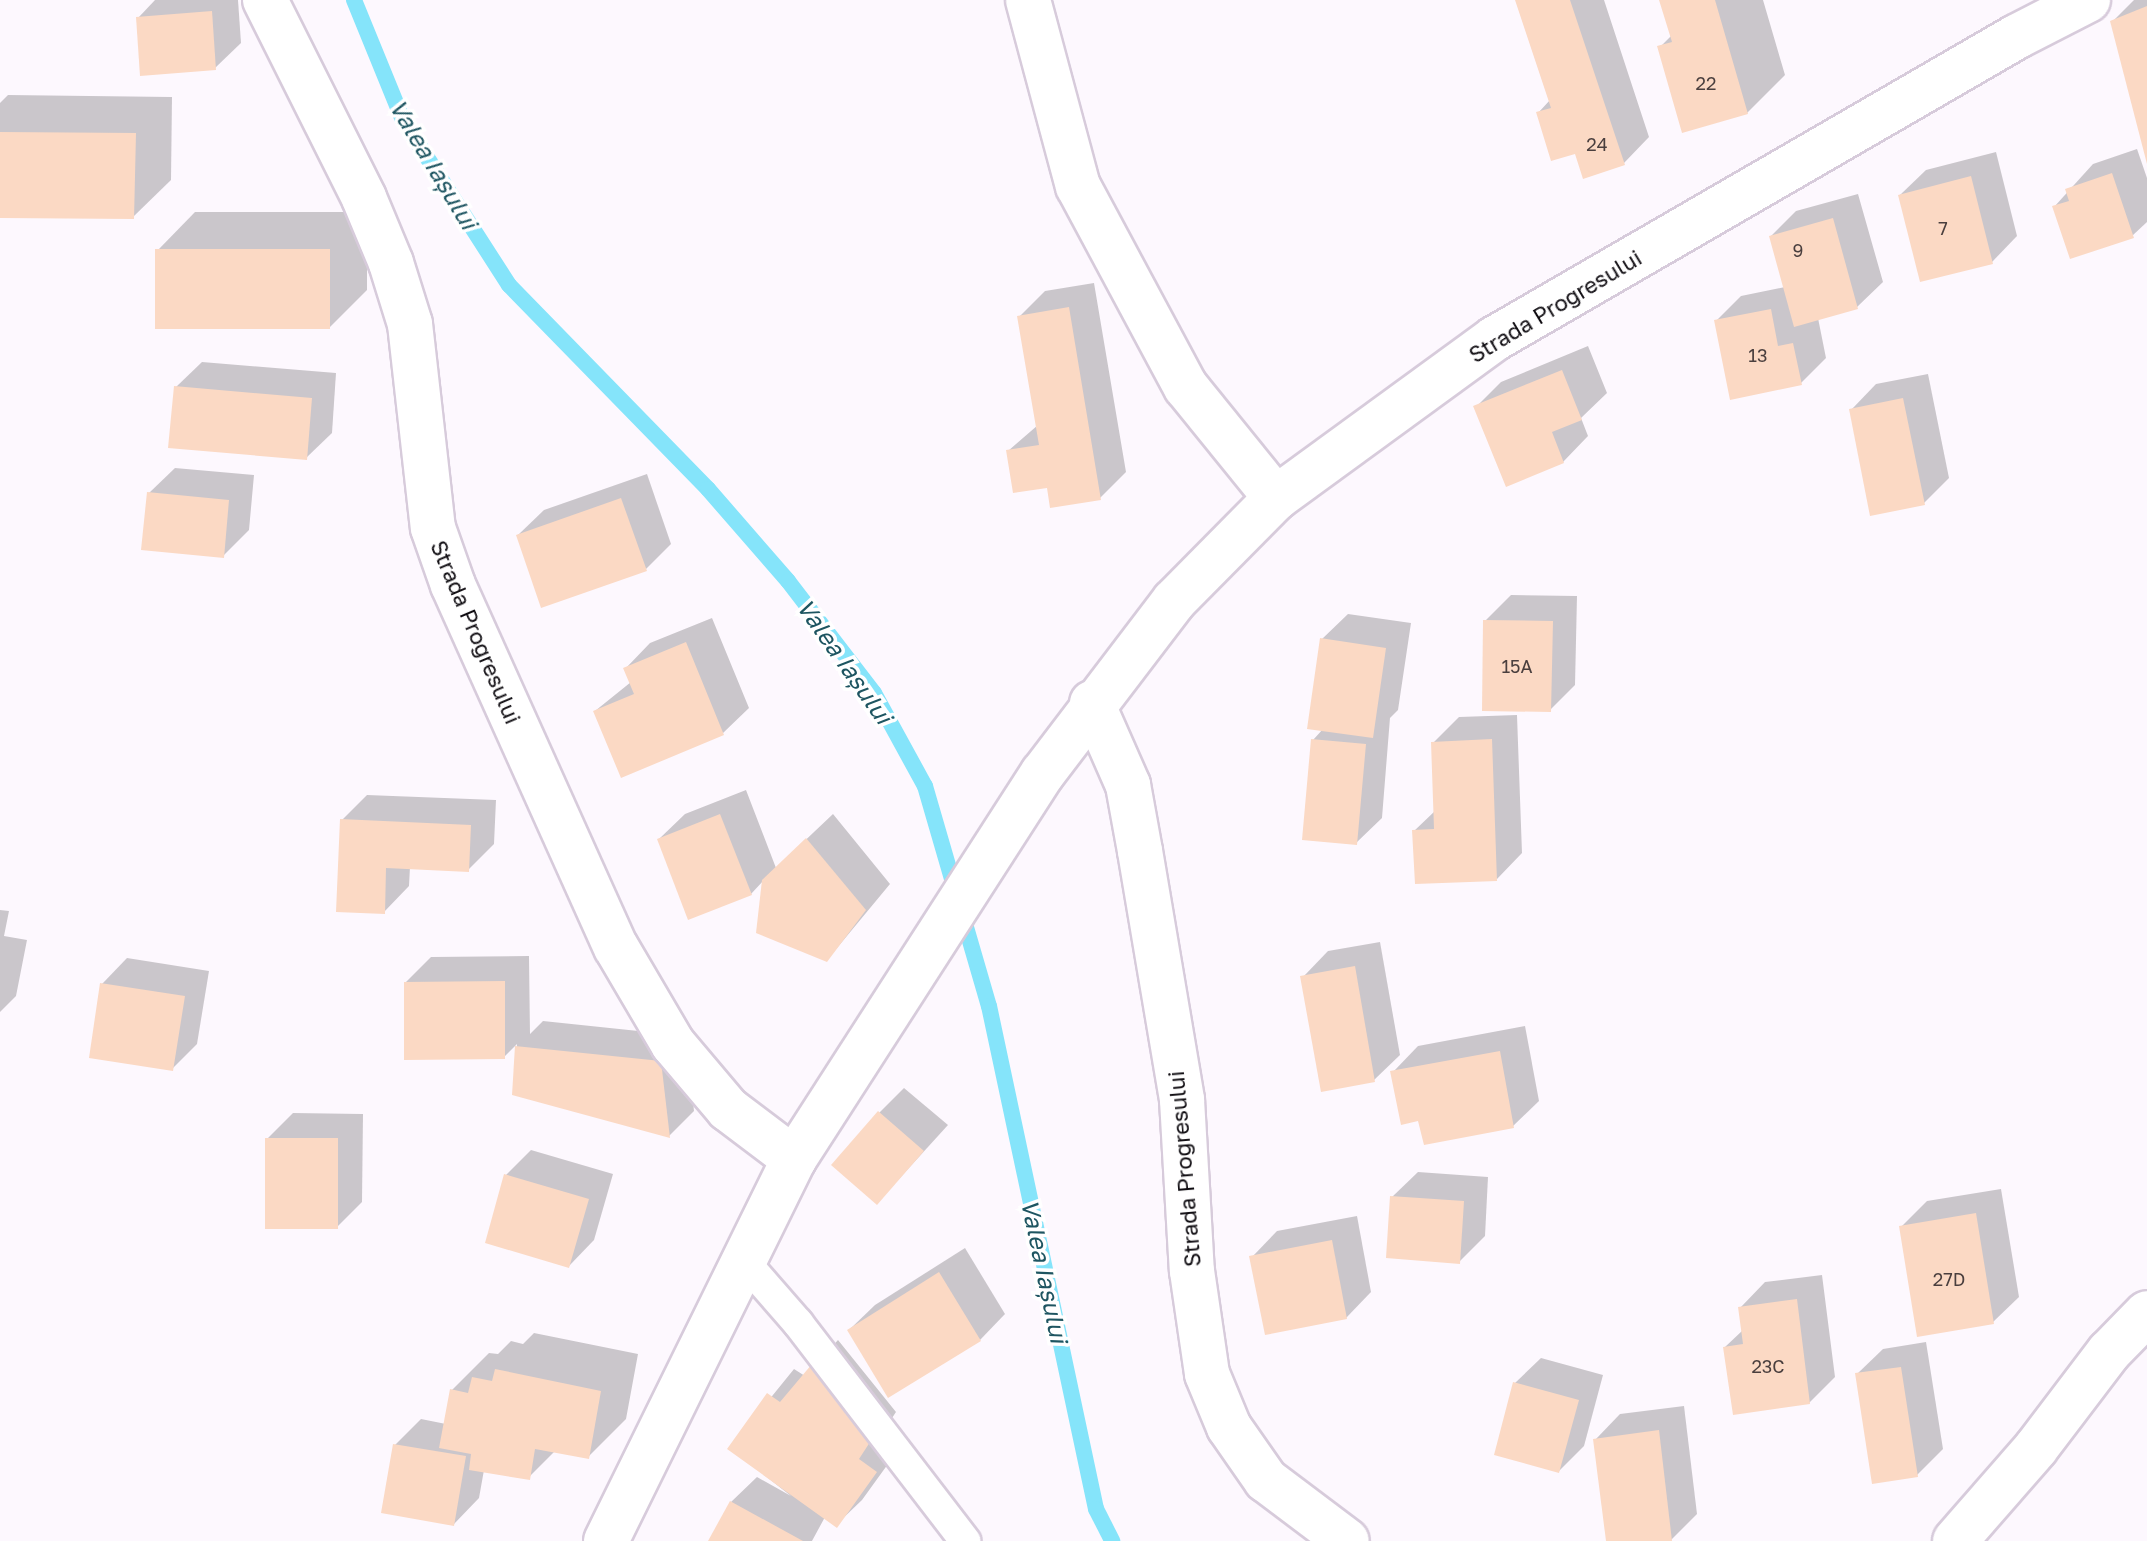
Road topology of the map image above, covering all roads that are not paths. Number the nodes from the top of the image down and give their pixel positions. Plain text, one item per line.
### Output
1 (265, 0) edge
2 (1028, 0) edge
3 (2088, 0) edge
4 (1276, 498) junction
5 (1092, 703) junction
6 (794, 1159) junction
7 (743, 1260) junction
8 (2147, 1313) edge
9 (606, 1541) edge
10 (965, 1541) edge
11 (1347, 1541) edge
12 (1955, 1541) edge

1 - 6 street, Strada Progresului
2 - 4 street
3 - 4 street, Strada Progresului
4 - 5 street, Strada Progresului
5 - 6 street, Strada Progresului
5 - 11 street, Strada Progresului
6 - 7 street, Strada Progresului
7 - 9 street, Strada Progresului
7 - 10 lane
8 - 12 street

